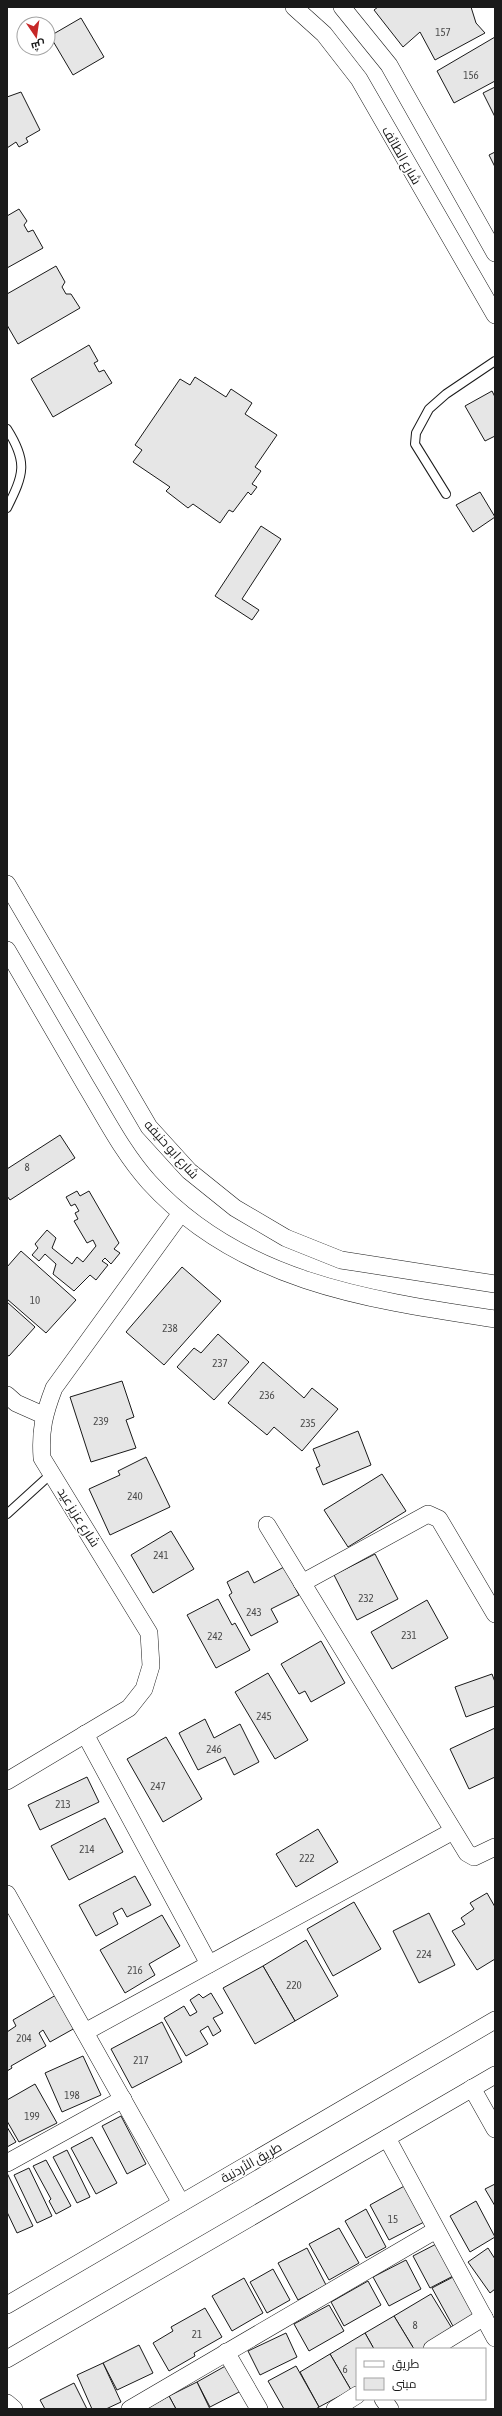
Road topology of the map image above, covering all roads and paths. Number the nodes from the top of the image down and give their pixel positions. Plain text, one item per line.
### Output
1 (294, 7) edge
2 (342, 7) edge
3 (495, 253) edge
4 (495, 315) edge
5 (495, 361) edge
6 (7, 429) edge
7 (446, 494) dead end
8 (7, 508) edge
9 (7, 884) edge
10 (7, 950) edge
11 (181, 1213) junction
12 (495, 1284) edge
13 (495, 1318) edge
14 (7, 1395) edge
15 (43, 1415) junction
16 (51, 1474) junction
17 (7, 1514) edge
18 (267, 1525) dead end
19 (302, 1583) junction
20 (495, 1614) edge
21 (84, 1734) junction
22 (7, 1781) edge
23 (453, 1831) junction
24 (495, 1847) edge
25 (7, 1894) edge
26 (209, 1964) junction
27 (495, 2020) edge
28 (85, 2032) junction
29 (495, 2075) edge
30 (472, 2088) junction
31 (123, 2099) junction
32 (495, 2129) edge
33 (387, 2138) junction
34 (7, 2163) edge
35 (181, 2203) junction
36 (436, 2230) junction
37 (7, 2304) edge
38 (484, 2317) junction
39 (495, 2338) edge
40 (434, 2348) edge
41 (226, 2352) junction
42 (7, 2359) edge
43 (356, 2397) edge
44 (384, 2400) edge
45 (7, 2403) edge
46 (14, 2409) edge
47 (130, 2409) edge
48 (259, 2409) edge
49 (335, 2409) edge
50 (390, 2409) edge

1 - 4 street, شارع الطائف
2 - 3 street
5 - 7 lane
6 - 8 lane
9 - 12 street, شارع ابو حنيفه
10 - 11 street
11 - 13 street
11 - 15 street, شارع عزيز عيد
14 - 15 street
15 - 16 street, شارع عزيز عيد
16 - 17 lane
16 - 21 street, شارع عزيز عيد
18 - 19 street
19 - 20 street
19 - 23 street
21 - 22 street, شارع عزيز عيد
21 - 26 street
23 - 24 street
23 - 26 street
25 - 28 street
26 - 28 street
27 - 35 street, طريق الأردنية
28 - 31 street
29 - 30 street
30 - 32 street
30 - 33 street
31 - 34 street
31 - 35 street
33 - 36 street
33 - 42 street
35 - 37 street, طريق الأردنية
36 - 38 street
36 - 41 street
38 - 39 street
38 - 40 street
41 - 47 street
41 - 48 street
43 - 49 street
44 - 50 street
45 - 46 street

